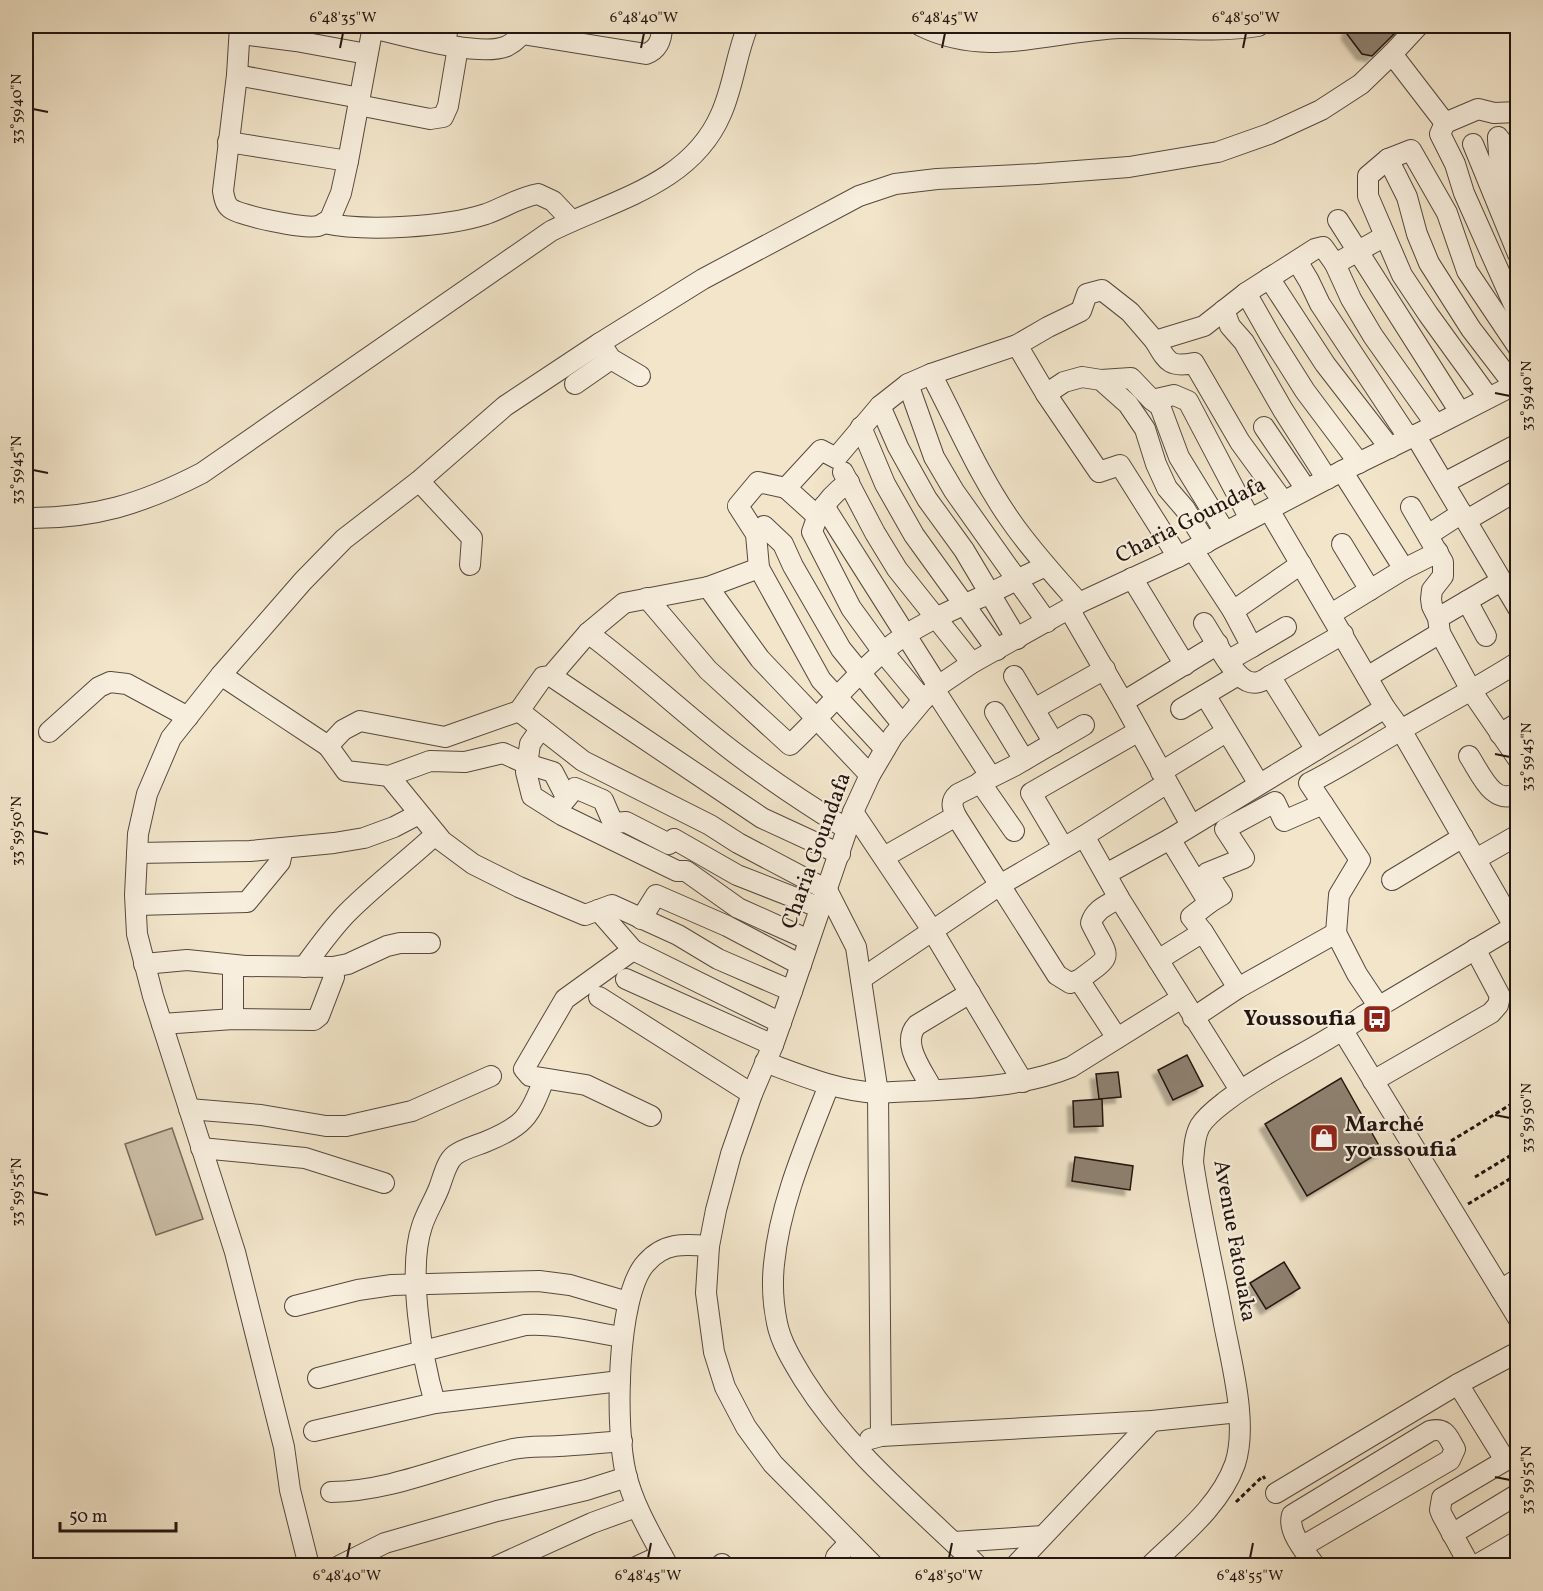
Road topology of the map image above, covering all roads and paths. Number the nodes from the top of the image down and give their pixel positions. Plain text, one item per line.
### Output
1 (662, 26) edge
2 (748, 26) edge
3 (921, 26) edge
4 (1258, 26) edge
5 (1418, 26) edge
6 (372, 27) edge
7 (241, 30) edge
8 (524, 30) edge
9 (298, 33) edge
10 (450, 39) edge
11 (367, 54) junction
12 (1392, 54) junction
13 (237, 75) junction
14 (359, 102) junction
15 (1518, 112) edge
16 (1494, 113) junction
17 (1445, 123) junction
18 (1498, 139) junction
19 (228, 142) junction
20 (1473, 144) dead end
21 (1388, 159) junction
22 (348, 161) junction
23 (1518, 164) edge
24 (1518, 205) edge
25 (1338, 220) dead end
26 (572, 221) junction
27 (324, 223) junction
28 (1385, 236) junction
29 (1358, 251) junction
30 (1518, 254) edge
31 (1297, 261) junction
32 (1335, 264) junction
33 (1269, 278) junction
34 (1246, 292) junction
35 (1224, 310) junction
36 (1518, 314) edge
37 (1155, 341) junction
38 (600, 343) junction
39 (1017, 345) junction
40 (1518, 347) edge
41 (611, 359) junction
42 (931, 374) junction
43 (640, 376) dead end
44 (1101, 380) junction
45 (575, 384) dead end
46 (908, 384) junction
47 (1515, 389) edge
48 (1046, 394) junction
49 (1488, 397) junction
50 (1152, 400) junction
51 (880, 406) junction
52 (1460, 412) junction
53 (1436, 425) junction
54 (861, 427) junction
55 (1264, 427) dead end
56 (1412, 436) junction
57 (1518, 444) edge
58 (1390, 448) junction
59 (836, 458) junction
60 (1343, 471) junction
61 (419, 481) junction
62 (849, 482) junction
63 (1444, 483) junction
64 (786, 488) junction
65 (1306, 489) junction
66 (1515, 497) edge
67 (1276, 505) junction
68 (1411, 507) dead end
69 (820, 511) junction
70 (1465, 516) junction
71 (26, 518) edge
72 (1250, 519) junction
73 (1226, 532) junction
74 (756, 534) junction
75 (1428, 535) junction
76 (1342, 544) dead end
77 (1193, 550) junction
78 (1438, 552) junction
79 (1301, 564) junction
80 (470, 565) dead end
81 (1046, 566) junction
82 (759, 568) junction
83 (1404, 569) junction
84 (1132, 578) junction
85 (1015, 579) junction
86 (1501, 580) junction
87 (708, 587) junction
88 (1370, 590) junction
89 (990, 592) junction
90 (647, 598) junction
91 (1467, 601) junction
92 (964, 604) junction
93 (1517, 604) edge
94 (1074, 606) junction
95 (1233, 611) junction
96 (1331, 614) junction
97 (935, 618) junction
98 (1047, 622) junction
99 (1204, 623) dead end
100 (1439, 626) junction
101 (1286, 627) dead end
102 (588, 633) junction
103 (1343, 634) junction
104 (905, 635) junction
105 (1486, 636) dead end
106 (1017, 639) junction
107 (1252, 647) junction
108 (997, 650) junction
109 (883, 652) junction
110 (1228, 660) junction
111 (1518, 662) edge
112 (972, 663) junction
113 (1185, 665) junction
114 (1105, 669) junction
115 (860, 674) junction
116 (221, 675) junction
117 (551, 676) junction
118 (1014, 676) dead end
119 (1270, 676) junction
120 (1367, 676) junction
121 (932, 691) junction
122 (1472, 692) junction
123 (1205, 695) junction
124 (836, 696) junction
125 (1123, 702) junction
126 (1385, 708) junction
127 (1034, 709) junction
128 (1181, 709) dead end
129 (519, 711) junction
130 (995, 712) dead end
131 (188, 717) junction
132 (817, 720) junction
133 (1518, 723) edge
134 (902, 724) junction
135 (1084, 725) dead end
136 (541, 728) junction
137 (1401, 730) junction
138 (1139, 731) junction
139 (50, 732) dead end
140 (1226, 732) junction
141 (1500, 734) junction
142 (1054, 742) junction
143 (328, 746) junction
144 (885, 749) junction
145 (1316, 750) junction
146 (1469, 756) dead end
147 (1518, 759) edge
148 (1019, 763) junction
149 (527, 764) junction
150 (870, 775) junction
151 (389, 776) junction
152 (1164, 777) junction
153 (985, 780) junction
154 (1259, 784) junction
155 (1031, 793) junction
156 (1518, 793) edge
157 (561, 804) junction
158 (1323, 804) junction
159 (419, 814) junction
160 (956, 816) junction
161 (850, 820) junction
162 (1191, 825) junction
163 (1014, 831) dead end
164 (436, 834) junction
165 (1518, 835) edge
166 (1084, 836) junction
167 (1463, 837) junction
168 (1170, 839) junction
169 (1063, 847) junction
170 (283, 848) junction
171 (137, 853) junction
172 (840, 854) junction
173 (884, 857) junction
174 (1476, 860) junction
175 (1106, 874) junction
176 (1392, 880) dead end
177 (1000, 885) junction
178 (827, 890) junction
179 (1119, 898) junction
180 (1209, 903) junction
181 (137, 905) junction
182 (821, 909) junction
183 (598, 910) junction
184 (641, 919) junction
185 (1516, 925) edge
186 (932, 930) junction
187 (1203, 932) junction
188 (1336, 933) junction
189 (809, 940) junction
190 (430, 943) dead end
191 (1475, 949) junction
192 (633, 950) junction
193 (1158, 960) junction
194 (144, 964) junction
195 (233, 965) junction
196 (801, 965) junction
197 (304, 967) junction
198 (334, 977) dead end
199 (626, 979) dead end
200 (861, 979) junction
201 (1080, 980) junction
202 (1238, 988) junction
203 (792, 992) junction
204 (970, 993) junction
205 (599, 997) dead end
206 (1180, 999) junction
207 (1379, 1007) junction
208 (1193, 1018) junction
209 (233, 1019) junction
210 (781, 1023) junction
211 (162, 1024) junction
212 (1343, 1031) junction
213 (1117, 1038) junction
214 (769, 1053) junction
215 (491, 1076) dead end
216 (544, 1079) junction
217 (1373, 1081) junction
218 (1023, 1082) junction
219 (829, 1085) junction
220 (932, 1089) junction
221 (1240, 1090) junction
222 (878, 1093) junction
223 (752, 1094) junction
224 (1518, 1100) edge
225 (189, 1109) junction
226 (651, 1116) dead end
227 (1451, 1141) dead end
228 (201, 1148) junction
229 (1518, 1151) edge
230 (1518, 1174) edge
231 (1475, 1177) dead end
232 (384, 1183) dead end
233 (1453, 1212) junction
234 (709, 1246) junction
235 (1518, 1280) edge
236 (417, 1284) junction
237 (1500, 1290) junction
238 (628, 1302) junction
239 (295, 1306) dead end
240 (1518, 1318) edge
241 (622, 1337) junction
242 (423, 1352) junction
243 (1518, 1352) edge
244 (318, 1378) dead end
245 (620, 1381) junction
246 (1458, 1384) junction
247 (435, 1403) junction
248 (1239, 1412) junction
249 (1152, 1421) junction
250 (314, 1431) dead end
251 (881, 1436) junction
252 (622, 1441) junction
253 (850, 1443) junction
254 (1511, 1456) edge
255 (627, 1477) junction
256 (331, 1492) dead end
257 (1276, 1494) dead end
258 (1518, 1494) edge
259 (636, 1507) junction
260 (1452, 1534) junction
261 (1043, 1536) junction
262 (1518, 1541) edge
263 (850, 1542) junction
264 (954, 1542) junction
265 (1303, 1546) junction
266 (665, 1560) edge
267 (309, 1566) edge
268 (339, 1566) edge
269 (497, 1566) edge
270 (638, 1566) edge
271 (835, 1566) edge
272 (874, 1566) edge
273 (978, 1566) edge
274 (1015, 1566) edge
275 (1150, 1566) edge
276 (1315, 1566) edge
277 (1472, 1566) edge

1 - 8 street
2 - 26 street
3 - 4 street
5 - 12 street
6 - 10 street
6 - 11 street
7 - 9 street
7 - 13 street
8 - 10 street
9 - 11 street
10 - 14 street
11 - 14 street
12 - 17 street
12 - 38 street
13 - 14 street
13 - 19 street
14 - 22 street
15 - 16 street
16 - 17 street
16 - 18 street
17 - 36 street
18 - 23 street
18 - 24 street
19 - 22 street
19 - 27 street
20 - 30 street
21 - 28 street
21 - 40 street
21 - 47 street
22 - 27 street
25 - 29 street
26 - 27 street
26 - 71 street
28 - 29 street
28 - 49 street
29 - 32 street
29 - 52 street
31 - 32 street
31 - 33 street
31 - 56 street
32 - 53 street
33 - 34 street
33 - 58 street
34 - 35 street
34 - 60 street
35 - 37 street
35 - 60 street
37 - 39 street
37 - 67 street
38 - 41 street
38 - 61 street
39 - 42 street
39 - 48 street
41 - 43 street
41 - 45 street
42 - 46 street
42 - 81 street
44 - 48 street
44 - 50 street
44 - 77 street
46 - 51 street
46 - 85 street
47 - 49 street, Charia Goundafa
48 - 77 street
49 - 52 street, Charia Goundafa
50 - 72 street
50 - 73 street
51 - 54 street
51 - 89 street
52 - 53 street, Charia Goundafa
53 - 56 street, Charia Goundafa
54 - 59 street
54 - 92 street
55 - 65 street
56 - 58 street, Charia Goundafa
56 - 63 street
57 - 63 street
58 - 60 street, Charia Goundafa
59 - 62 street
59 - 64 street
60 - 65 street, Charia Goundafa
60 - 83 street
61 - 80 street
61 - 116 street
62 - 69 street
62 - 97 street
63 - 70 street
64 - 69 street
64 - 74 street
65 - 67 street, Charia Goundafa
66 - 70 street
67 - 72 street, Charia Goundafa
67 - 79 street
68 - 75 street
69 - 104 street
69 - 109 street
70 - 75 street
70 - 86 street
72 - 73 street, Charia Goundafa
73 - 77 street, Charia Goundafa
74 - 82 street
74 - 115 street
75 - 78 street
76 - 88 street
77 - 84 street, Charia Goundafa
77 - 95 street
78 - 83 street
78 - 100 street
79 - 95 street
79 - 96 street
81 - 85 street
81 - 94 street
82 - 87 street
82 - 124 street
83 - 88 street
84 - 94 street, Charia Goundafa
84 - 113 street
85 - 89 street
85 - 98 street
86 - 91 street
86 - 93 street
87 - 90 street
87 - 132 street
88 - 96 street
89 - 92 street
89 - 106 street
90 - 102 street
90 - 132 street
91 - 100 street
91 - 105 street
92 - 97 street
92 - 108 street
94 - 98 street, Charia Goundafa
94 - 114 street
95 - 107 street
96 - 103 street
97 - 104 street
97 - 112 street
98 - 106 street, Charia Goundafa
99 - 110 street
100 - 120 street
100 - 122 street
101 - 107 street
102 - 117 street
102 - 161 street
103 - 119 street
103 - 120 street
104 - 109 street
104 - 121 street
106 - 108 street, Charia Goundafa
107 - 110 street
108 - 112 street, Charia Goundafa
109 - 115 street
109 - 121 street
110 - 113 street
110 - 119 street
110 - 123 street
111 - 122 street
112 - 121 street, Charia Goundafa
113 - 125 street
114 - 125 street
114 - 127 street
115 - 124 street
115 - 134 street
116 - 131 street
116 - 143 street
117 - 129 street
117 - 172 street
118 - 127 street
119 - 145 street
120 - 126 street
121 - 134 street, Charia Goundafa
121 - 153 street
122 - 137 street
122 - 141 street
123 - 128 street
123 - 140 street
124 - 132 street
124 - 144 street
125 - 138 street
126 - 137 street
126 - 145 street
127 - 142 street
129 - 136 street
129 - 143 street
130 - 148 street
131 - 139 street
131 - 171 street
132 - 150 street
133 - 141 street
134 - 144 street, Charia Goundafa
135 - 142 street
136 - 149 street
136 - 178 street
137 - 158 street
137 - 167 street
138 - 152 street
138 - 155 street
140 - 152 street
140 - 154 street
141 - 147 street
142 - 148 street
143 - 151 street
144 - 150 street, Charia Goundafa
145 - 154 street
146 - 156 street
148 - 153 street
148 - 155 street
149 - 151 street
149 - 157 street
149 - 157 street
150 - 161 street, Charia Goundafa
151 - 159 street
152 - 162 street
152 - 166 street
153 - 160 street
153 - 163 street
154 - 162 street
155 - 169 street
157 - 182 street
157 - 189 street
158 - 180 street
158 - 188 street
159 - 164 street
159 - 170 street
160 - 173 street
160 - 177 street
161 - 172 street, Charia Goundafa
161 - 173 street
162 - 168 street
164 - 183 street
164 - 197 street
165 - 174 street
166 - 169 street
166 - 175 street
167 - 174 street
167 - 176 street
168 - 175 street
168 - 180 street
169 - 177 street
170 - 171 street
170 - 181 street
171 - 181 street
172 - 178 street, Charia Goundafa
173 - 186 street
174 - 185 street
175 - 179 street
177 - 186 street
177 - 201 street
178 - 182 street, Charia Goundafa
178 - 200 street
179 - 193 street
179 - 201 street
180 - 187 street
181 - 194 street
182 - 189 street, Charia Goundafa
183 - 184 street
183 - 192 street
184 - 196 street
184 - 203 street
185 - 191 street, Avenue Fatouaka
186 - 200 street
186 - 204 street
187 - 193 street
187 - 202 street
188 - 202 street
188 - 207 street
189 - 196 street, Charia Goundafa
190 - 197 street
191 - 207 street, Avenue Fatouaka
191 - 217 street
192 - 210 street
192 - 216 street
193 - 206 street
194 - 195 street
194 - 211 street
195 - 197 street
195 - 209 street
196 - 203 street, Charia Goundafa
198 - 209 street
199 - 214 street
200 - 222 street
201 - 213 street
202 - 208 street
203 - 210 street, Charia Goundafa
204 - 218 street
204 - 220 street
205 - 223 street
206 - 208 street
206 - 213 street
207 - 212 street, Avenue Fatouaka
208 - 221 street
209 - 211 street
210 - 214 street, Charia Goundafa
211 - 225 street
212 - 217 street
212 - 221 street, Avenue Fatouaka
213 - 218 street
214 - 219 street
214 - 223 street, Charia Goundafa
215 - 225 street
216 - 226 street
216 - 236 street
217 - 233 street
218 - 220 street
219 - 222 street
219 - 253 street
220 - 222 street
221 - 248 street, Avenue Fatouaka
222 - 251 street
223 - 234 street, Charia Goundafa
224 - 227 path
225 - 228 street
228 - 232 street
228 - 267 street
229 - 231 path
230 - 233 path
233 - 237 street
234 - 238 street
234 - 263 street, Charia Goundafa
235 - 237 street
236 - 238 street
236 - 239 street
236 - 242 street
237 - 240 street
238 - 241 street
241 - 242 street
241 - 245 street
242 - 244 street
242 - 247 street
243 - 246 street
245 - 247 street
245 - 252 street
246 - 254 street
246 - 257 street
247 - 250 street
248 - 249 street
248 - 275 street, Avenue Fatouaka
249 - 251 street
249 - 261 street
251 - 253 street
252 - 255 street
252 - 256 street
253 - 264 street
254 - 260 street
255 - 259 street
255 - 268 street
258 - 260 street
259 - 266 street
259 - 269 street
260 - 277 street
261 - 264 street
261 - 274 street
262 - 277 street
263 - 271 street
263 - 272 street, Charia Goundafa
264 - 273 street
265 - 265 street
265 - 276 street
266 - 270 street

